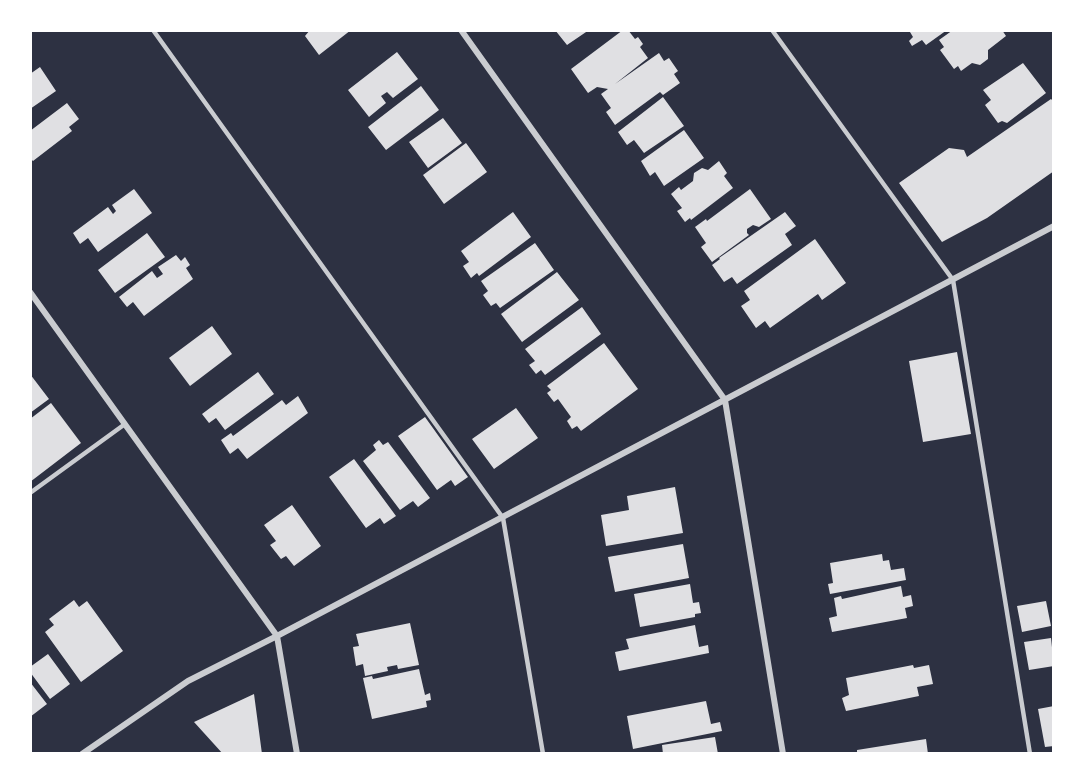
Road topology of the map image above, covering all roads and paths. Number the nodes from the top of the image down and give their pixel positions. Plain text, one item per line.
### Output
1 (153, 30) edge
2 (461, 30) edge
3 (772, 30) edge
4 (1054, 226) edge
5 (953, 280) junction
6 (30, 292) edge
7 (725, 400) junction
8 (125, 424) junction
9 (30, 493) edge
10 (503, 518) junction
11 (278, 636) junction
12 (82, 754) edge
13 (297, 754) edge
14 (543, 754) edge
15 (783, 754) edge
16 (1030, 754) edge

1 - 10 lane
2 - 7 street
3 - 5 lane
4 - 5 street
5 - 7 street
5 - 16 lane
6 - 8 street
7 - 10 street
7 - 15 street
8 - 9 lane
8 - 11 street
10 - 11 street
10 - 14 lane
11 - 12 street
11 - 13 street

